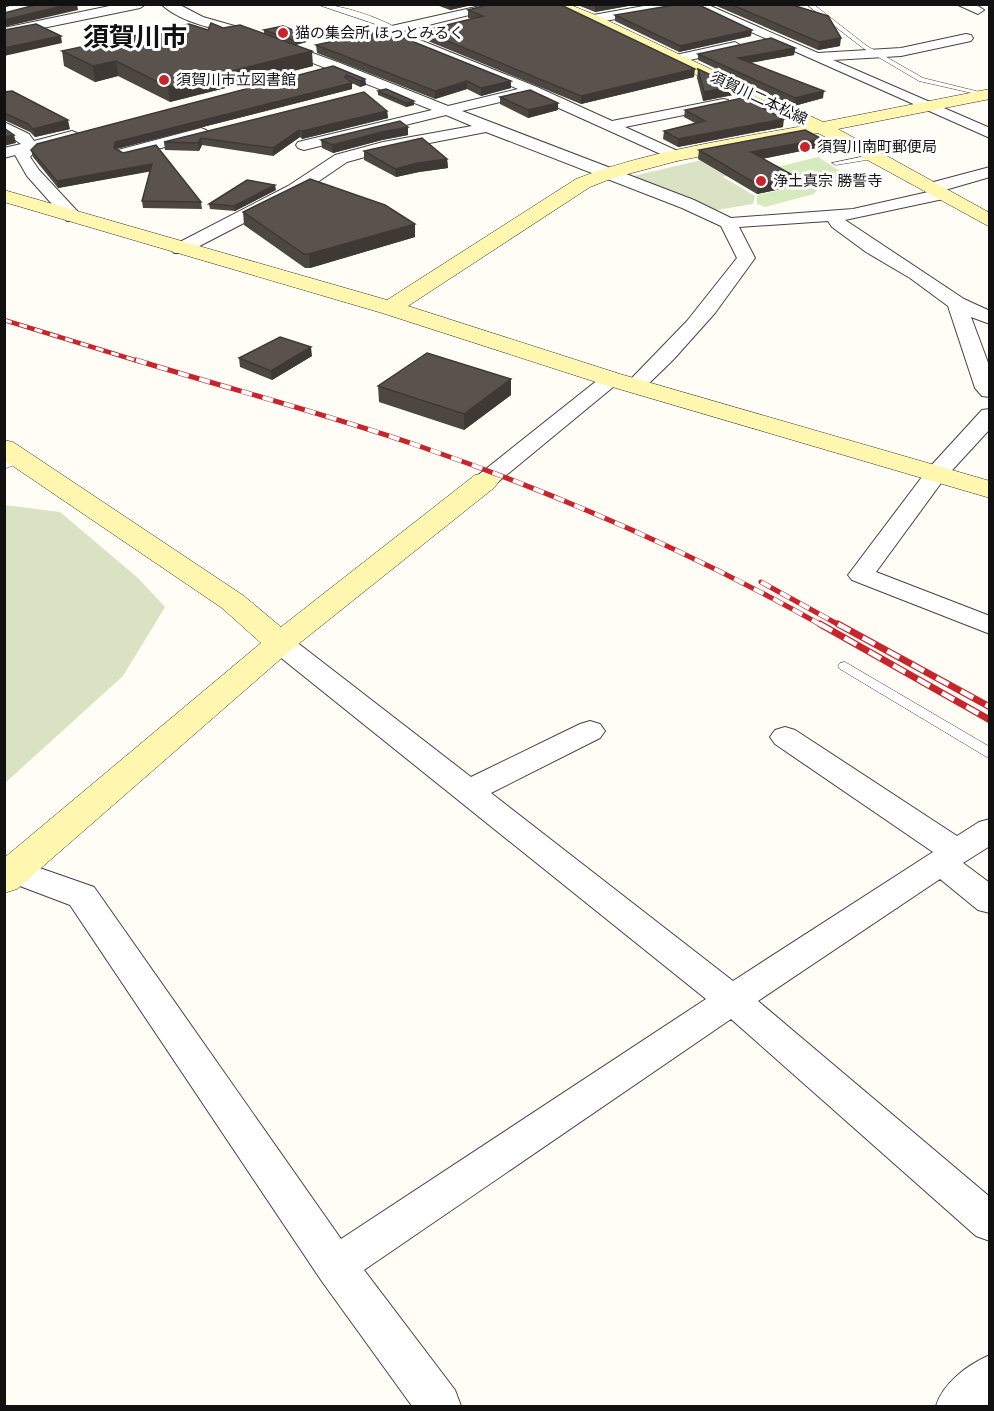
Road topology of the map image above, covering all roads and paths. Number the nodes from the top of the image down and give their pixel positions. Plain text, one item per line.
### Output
1 (140, 4) edge
2 (167, 4) edge
3 (319, 4) edge
4 (508, 4) edge
5 (554, 4) edge
6 (680, 4) edge
7 (694, 4) edge
8 (809, 4) edge
9 (962, 4) edge
10 (205, 10) dead end
11 (978, 10) dead end
12 (186, 15) junction
13 (593, 19) junction
14 (4, 32) edge
15 (386, 32) junction
16 (772, 38) junction
17 (966, 38) dead end
18 (317, 46) edge
19 (294, 51) junction
20 (878, 54) junction
21 (815, 58) junction
22 (676, 59) junction
23 (335, 66) junction
24 (313, 72) edge
25 (386, 87) junction
26 (532, 90) junction
27 (363, 92) edge
28 (987, 94) edge
29 (755, 97) junction
30 (927, 107) junction
31 (444, 110) junction
32 (613, 125) junction
33 (4, 126) edge
34 (491, 126) junction
35 (822, 128) junction
36 (215, 130) edge
37 (87, 132) edge
38 (990, 134) edge
39 (304, 145) dead end
40 (31, 147) junction
41 (4, 153) edge
42 (124, 153) edge
43 (676, 156) junction
44 (875, 156) junction
45 (836, 163) dead end
46 (990, 172) edge
47 (606, 174) junction
48 (937, 191) junction
49 (4, 196) edge
50 (73, 217) junction
51 (834, 217) junction
52 (990, 221) edge
53 (728, 223) junction
54 (180, 249) junction
55 (957, 303) junction
56 (390, 308) junction
57 (990, 318) edge
58 (611, 379) junction
59 (635, 386) junction
60 (990, 391) edge
61 (990, 415) edge
62 (10, 457) edge
63 (936, 474) junction
64 (485, 481) joint
65 (990, 490) edge
66 (990, 626) edge
67 (280, 643) junction
68 (845, 666) dead end
69 (590, 731) dead end
70 (785, 737) dead end
71 (990, 754) edge
72 (469, 791) junction
73 (990, 830) edge
74 (949, 857) junction
75 (9, 875) edge
76 (990, 901) edge
77 (732, 1000) junction
78 (990, 1222) edge
79 (336, 1266) junction
80 (990, 1377) edge
81 (439, 1407) edge
82 (958, 1407) edge

1 - 14 street
2 - 12 street
3 - 15 lane
4 - 15 street
5 - 13 street, 須賀川二本松線
6 - 13 street
7 - 16 street
8 - 20 lane
9 - 11 street
10 - 12 street
12 - 19 street
13 - 22 street, 須賀川二本松線
15 - 26 street
16 - 21 street
16 - 22 street
17 - 20 street
18 - 19 street
19 - 23 street
20 - 21 street
20 - 28 lane
21 - 30 street
22 - 29 street, 須賀川二本松線
23 - 24 street
23 - 25 street
25 - 27 street
25 - 31 street
26 - 31 street
26 - 32 street
28 - 30 street
29 - 32 street
29 - 35 street, 須賀川二本松線
30 - 35 street
30 - 38 street
31 - 34 street
31 - 39 street
32 - 43 street
33 - 40 street
34 - 47 street
34 - 54 street
35 - 43 street
35 - 44 street, 須賀川二本松線
36 - 42 street
37 - 40 street
40 - 41 street
40 - 50 street
43 - 47 street
44 - 45 lane
44 - 48 street, 須賀川二本松線
46 - 48 street
47 - 53 street
47 - 56 street
48 - 51 street
48 - 52 street, 須賀川二本松線
49 - 50 street
50 - 54 street
51 - 53 street
51 - 55 street
53 - 59 street
54 - 56 street
55 - 57 street
55 - 60 street
56 - 58 street
58 - 59 street
58 - 64 street
59 - 63 street
61 - 63 street
62 - 67 street
63 - 65 street
63 - 66 street
64 - 67 street
67 - 72 street
67 - 75 street
68 - 71 lane
69 - 72 street
70 - 74 street
72 - 77 street
73 - 74 street
74 - 76 street
74 - 77 street
75 - 79 street
77 - 78 street
77 - 79 street
79 - 81 street
80 - 82 street

